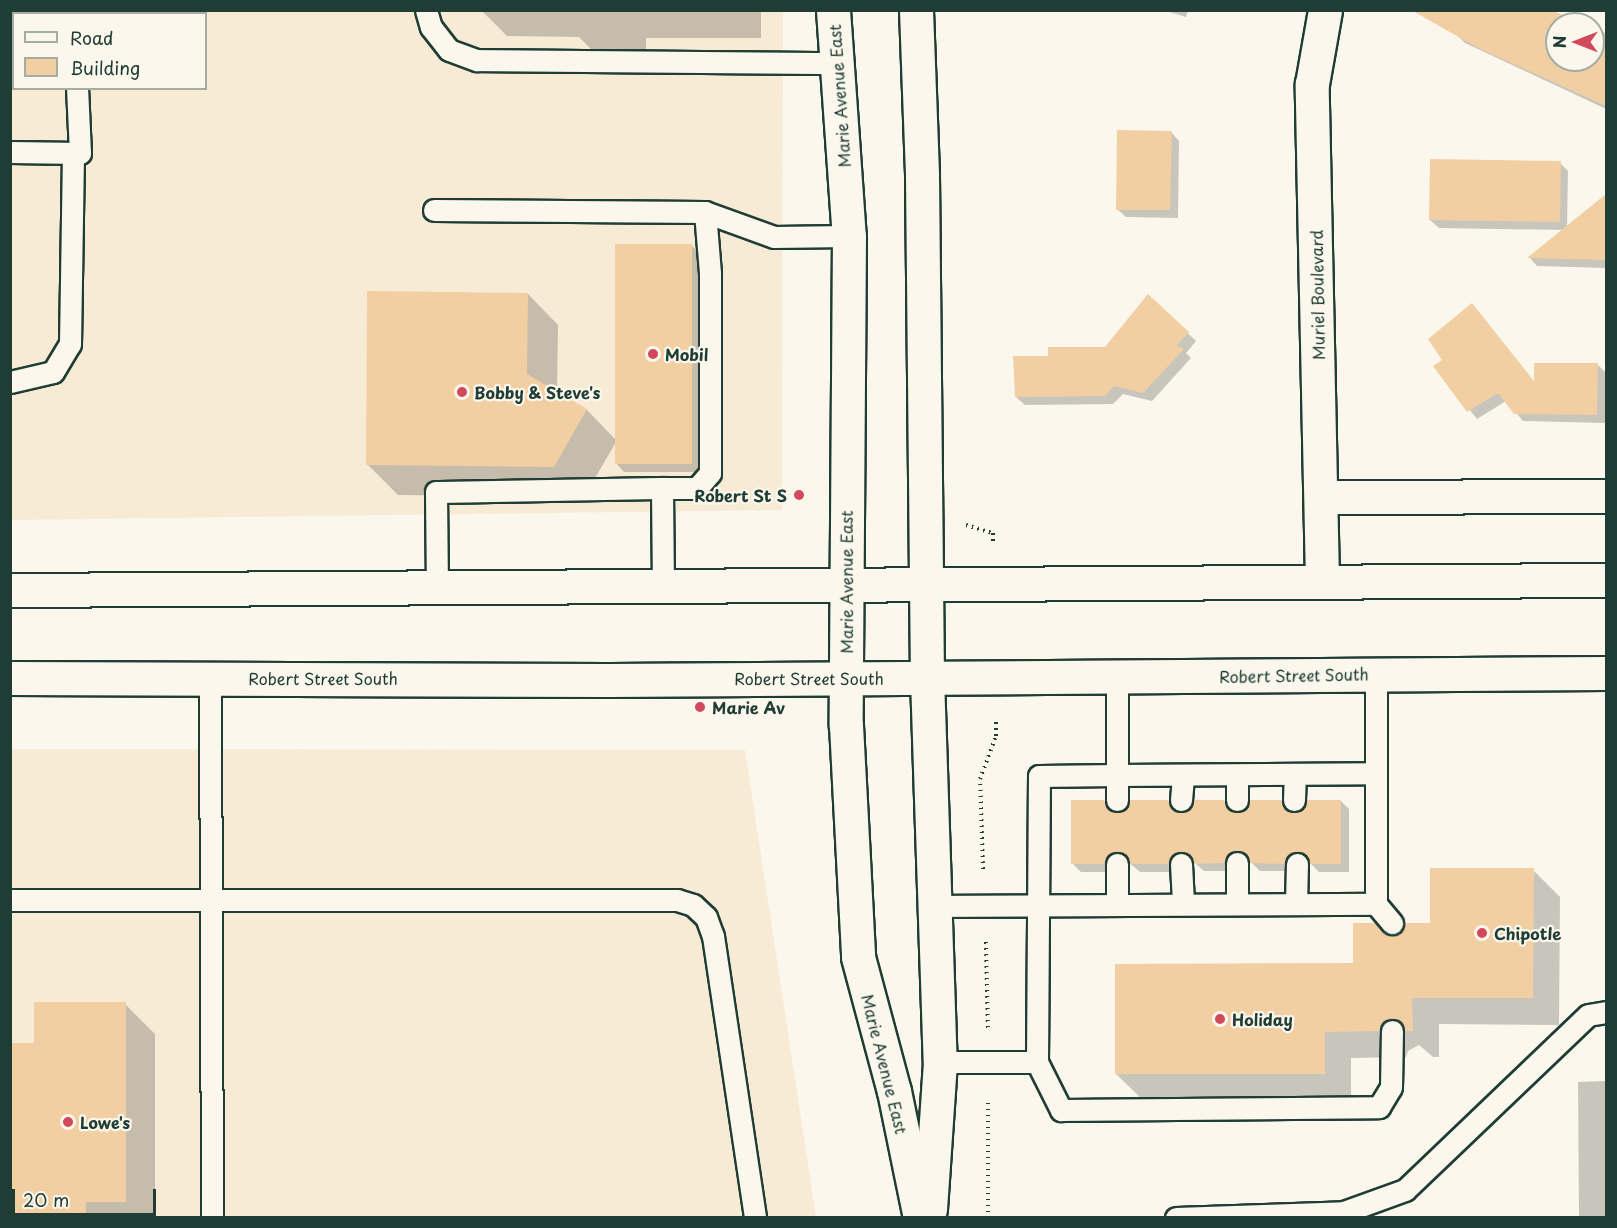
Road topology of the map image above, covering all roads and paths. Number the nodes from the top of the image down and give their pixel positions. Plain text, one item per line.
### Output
1 (426, 10) edge
2 (833, 10) edge
3 (916, 10) edge
4 (1325, 10) edge
5 (837, 63) junction
6 (77, 90) edge
7 (10, 152) edge
8 (73, 153) junction
9 (434, 210) dead end
10 (705, 212) junction
11 (849, 236) junction
12 (10, 382) edge
13 (662, 488) junction
14 (1606, 496) edge
15 (1321, 497) junction
16 (1606, 580) edge
17 (1322, 581) junction
18 (846, 585) junction
19 (925, 585) junction
20 (663, 586) junction
21 (437, 588) junction
22 (10, 590) edge
23 (1606, 673) edge
24 (1376, 674) junction
25 (1117, 677) junction
26 (10, 678) edge
27 (210, 678) junction
28 (846, 678) junction
29 (927, 678) junction
30 (996, 736) dead end
31 (1376, 773) junction
32 (1295, 774) junction
33 (1117, 775) junction
34 (1183, 775) junction
35 (1238, 775) junction
36 (1117, 800) dead end
37 (1181, 800) dead end
38 (1237, 800) dead end
39 (1294, 800) dead end
40 (1238, 863) dead end
41 (1117, 864) dead end
42 (1181, 864) dead end
43 (1297, 864) dead end
44 (10, 900) edge
45 (211, 902) junction
46 (1037, 903) junction
47 (1117, 903) junction
48 (1183, 903) junction
49 (984, 904) junction
50 (1237, 904) junction
51 (1296, 904) junction
52 (1376, 904) junction
53 (936, 906) junction
54 (1392, 923) dead end
55 (1606, 1012) edge
56 (1392, 1031) dead end
57 (940, 1062) junction
58 (988, 1062) junction
59 (1036, 1062) junction
60 (212, 1218) edge
61 (755, 1218) edge
62 (920, 1218) edge
63 (930, 1218) edge
64 (988, 1218) edge
65 (1176, 1218) edge

1 - 5 lane
2 - 5 street, Marie Avenue East
3 - 19 street, Marie Avenue East
4 - 15 street, Muriel Boulevard
5 - 11 street, Marie Avenue East
6 - 8 lane
7 - 8 lane
8 - 12 lane
9 - 10 lane
10 - 11 lane
10 - 13 lane
11 - 18 street, Marie Avenue East
13 - 20 lane
13 - 21 lane
14 - 15 street
15 - 17 street, Muriel Boulevard
16 - 17 street
17 - 19 street
18 - 19 street
18 - 20 street
18 - 28 street, Marie Avenue East
19 - 29 street, Marie Avenue East
20 - 21 street
21 - 22 street
23 - 24 street, Robert Street South
24 - 25 street, Robert Street South
24 - 31 lane
25 - 29 street, Robert Street South
25 - 33 lane
26 - 27 street, Robert Street South
27 - 28 street, Robert Street South
27 - 45 lane
28 - 29 street, Robert Street South
28 - 62 street, Marie Avenue East
29 - 53 street, Marie Avenue East
30 - 49 path
31 - 32 lane
31 - 52 lane
32 - 35 lane
32 - 39 lane
33 - 34 lane
33 - 36 lane
33 - 46 lane
34 - 35 lane
34 - 37 lane
35 - 38 lane
40 - 50 lane
41 - 47 lane
42 - 48 lane
43 - 51 lane
44 - 45 lane
45 - 60 lane
45 - 61 lane
46 - 47 lane
46 - 49 lane
46 - 59 lane
47 - 48 lane
48 - 50 lane
49 - 53 lane
49 - 58 path
50 - 51 lane
51 - 52 lane
52 - 54 lane
53 - 57 street, Marie Avenue East
55 - 65 lane
56 - 59 lane
57 - 58 lane
57 - 63 street, Marie Avenue East
58 - 59 lane
58 - 64 path

